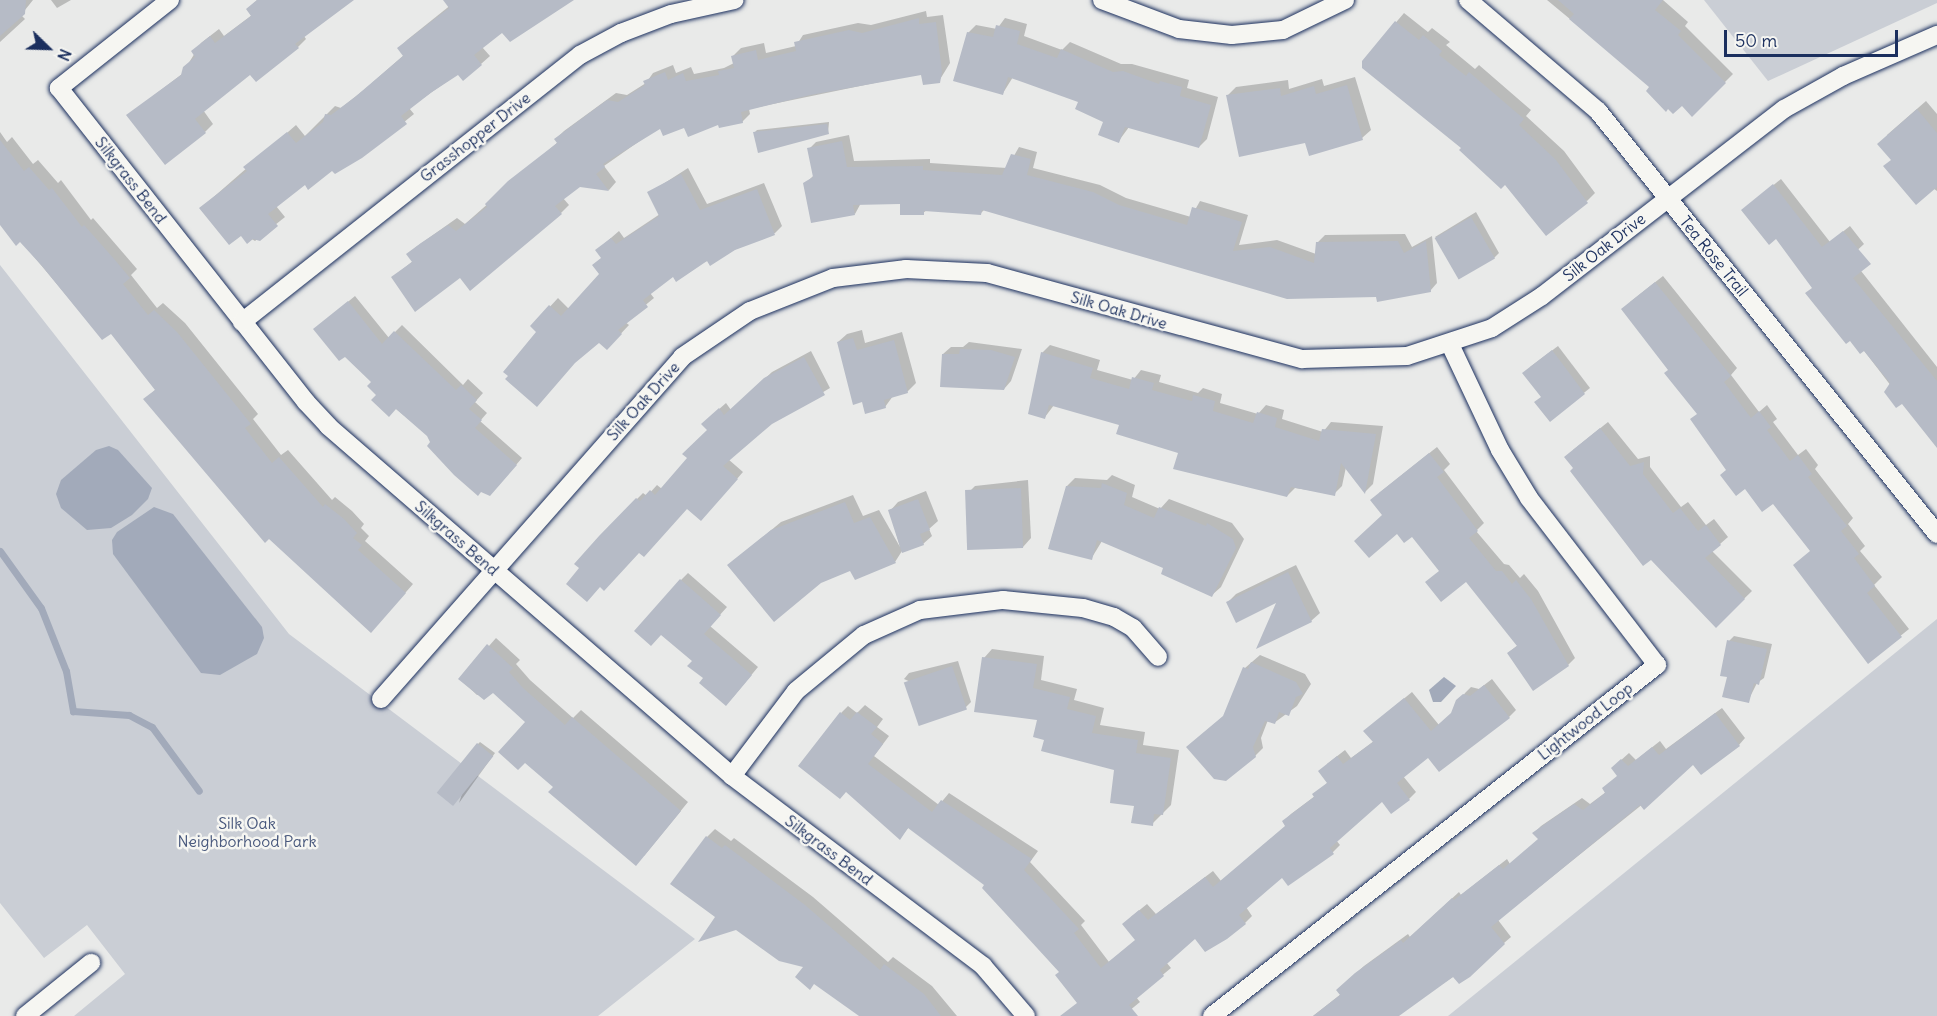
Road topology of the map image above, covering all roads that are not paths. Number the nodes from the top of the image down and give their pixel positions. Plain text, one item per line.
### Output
1 (170, 0) edge
2 (734, 0) edge
3 (1102, 0) edge
4 (1344, 0) edge
5 (1468, 0) edge
6 (1937, 35) edge
7 (1668, 197) junction
8 (242, 322) junction
9 (1450, 344) junction
10 (1937, 534) edge
11 (493, 570) junction
12 (1158, 657) dead end
13 (381, 699) dead end
14 (732, 776) junction
15 (91, 963) dead end
16 (25, 1016) edge
17 (1026, 1016) edge
18 (1212, 1016) edge

1 - 8 street, Silkgrass Bend
2 - 8 street, Grasshopper Drive
3 - 4 street
5 - 7 street, Tea Rose Trail
6 - 7 street, Silk Oak Drive
7 - 9 street, Silk Oak Drive
7 - 10 street, Tea Rose Trail
8 - 11 street, Silkgrass Bend
9 - 11 street, Silk Oak Drive
9 - 18 street, Lightwood Loop
11 - 13 street, Silk Oak Drive
11 - 14 street, Silkgrass Bend
12 - 14 street
14 - 17 street, Silkgrass Bend
15 - 16 street

